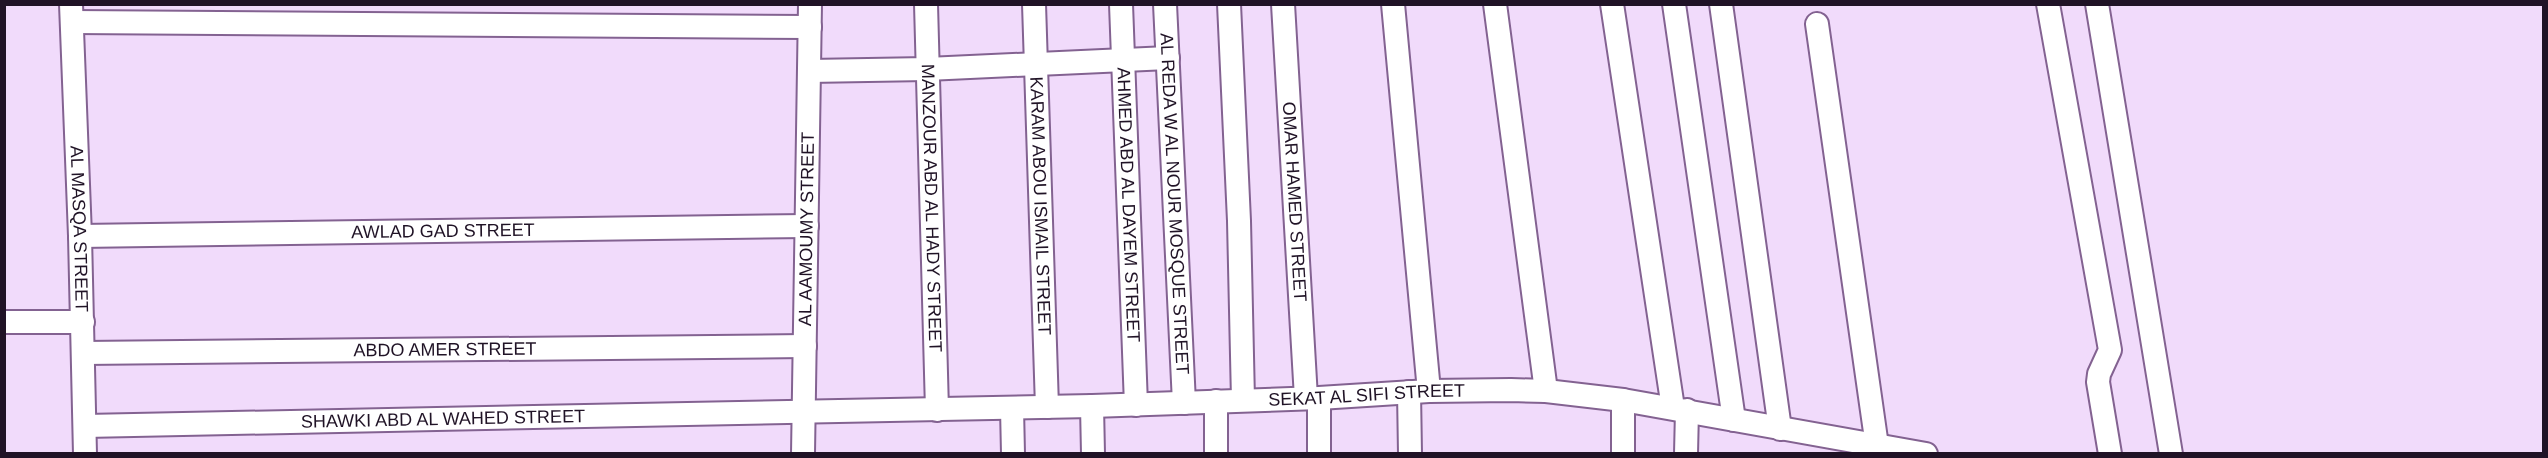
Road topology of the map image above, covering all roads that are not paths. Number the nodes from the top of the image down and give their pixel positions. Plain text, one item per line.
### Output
1 (810, 4) edge
2 (926, 4) edge
3 (1034, 4) edge
4 (1121, 4) edge
5 (1165, 4) edge
6 (1229, 4) edge
7 (1283, 4) edge
8 (1393, 4) edge
9 (1495, 4) edge
10 (1612, 4) edge
11 (1674, 4) edge
12 (1721, 4) edge
13 (2048, 4) edge
14 (2097, 4) edge
15 (72, 13) edge
16 (1817, 24) dead end
17 (810, 27) junction
18 (1168, 58) junction
19 (1123, 61) junction
20 (1037, 64) junction
21 (927, 69) junction
22 (809, 71) junction
23 (807, 226) junction
24 (80, 236) junction
25 (4, 322) edge
26 (82, 322) junction
27 (805, 346) junction
28 (83, 353) junction
29 (1419, 391) junction
30 (1546, 391) junction
31 (1313, 398) junction
32 (1243, 400) junction
33 (1623, 400) junction
34 (1215, 401) junction
35 (1184, 403) junction
36 (1136, 405) junction
37 (1092, 406) junction
38 (1047, 407) junction
39 (1012, 408) junction
40 (1680, 409) junction
41 (937, 410) junction
42 (803, 411) junction
43 (1734, 420) junction
44 (85, 426) junction
45 (1780, 429) junction
46 (1807, 443) edge
47 (1877, 446) junction
48 (85, 453) edge
49 (803, 453) edge
50 (1013, 453) edge
51 (1093, 453) edge
52 (1216, 453) edge
53 (1319, 453) edge
54 (1410, 453) edge
55 (1623, 453) edge
56 (1686, 453) edge
57 (1926, 453) edge
58 (2110, 453) edge
59 (2171, 453) edge

1 - 17 street, AL AAMOUMY STREET
2 - 21 street, MANZOUR ABD AL HADY STREET
3 - 20 street, KARAM ABOU ISMAIL STREET
4 - 19 street, AHMED ABD AL DAYEM STREET
5 - 18 street, AL REDA W AL NOUR MOSQUE STREET
6 - 32 street
7 - 31 street, OMAR HAMED STREET
8 - 29 street
9 - 30 street
10 - 40 street
11 - 43 street
12 - 45 street
13 - 58 street
14 - 59 street
15 - 17 street
15 - 24 street, AL MASQA STREET
16 - 47 street
17 - 22 street, AL AAMOUMY STREET
18 - 19 street
18 - 35 street, AL REDA W AL NOUR MOSQUE STREET
19 - 20 street
19 - 36 street, AHMED ABD AL DAYEM STREET
20 - 21 street
20 - 38 street, KARAM ABOU ISMAIL STREET
21 - 22 street
21 - 41 street, MANZOUR ABD AL HADY STREET
22 - 23 street, AL AAMOUMY STREET
23 - 24 street, AWLAD GAD STREET
23 - 27 street, AL AAMOUMY STREET
24 - 26 street, AL MASQA STREET
25 - 26 street
26 - 28 street, AL MASQA STREET
27 - 28 street, ABDO AMER STREET
27 - 42 street, AL AAMOUMY STREET
28 - 44 street, AL MASQA STREET
29 - 30 street, SEKAT AL SIFI STREET
29 - 31 street, SEKAT AL SIFI STREET
29 - 54 street
30 - 33 street, SEKAT AL SIFI STREET
31 - 32 street, SEKAT AL SIFI STREET
31 - 53 street, OMAR HAMED STREET
32 - 34 street, SEKAT AL SIFI STREET
33 - 40 street, SEKAT AL SIFI STREET
33 - 55 street
34 - 35 street, SEKAT AL SIFI STREET
34 - 52 street
35 - 36 street, SEKAT AL SIFI STREET
36 - 37 street, SEKAT AL SIFI STREET
37 - 38 street, SEKAT AL SIFI STREET
37 - 51 street
38 - 39 street, SEKAT AL SIFI STREET
39 - 41 street, SEKAT AL SIFI STREET
39 - 50 street
40 - 43 street, SEKAT AL SIFI STREET
40 - 56 street
41 - 42 street, SEKAT AL SIFI STREET
42 - 44 street, SHAWKI ABD AL WAHED STREET
42 - 49 street, AL AAMOUMY STREET
43 - 45 street, SEKAT AL SIFI STREET
44 - 48 street, AL MASQA STREET
45 - 46 street, SEKAT AL SIFI STREET
46 - 47 street, SEKAT AL SIFI STREET
47 - 57 street, SEKAT AL SIFI STREET

